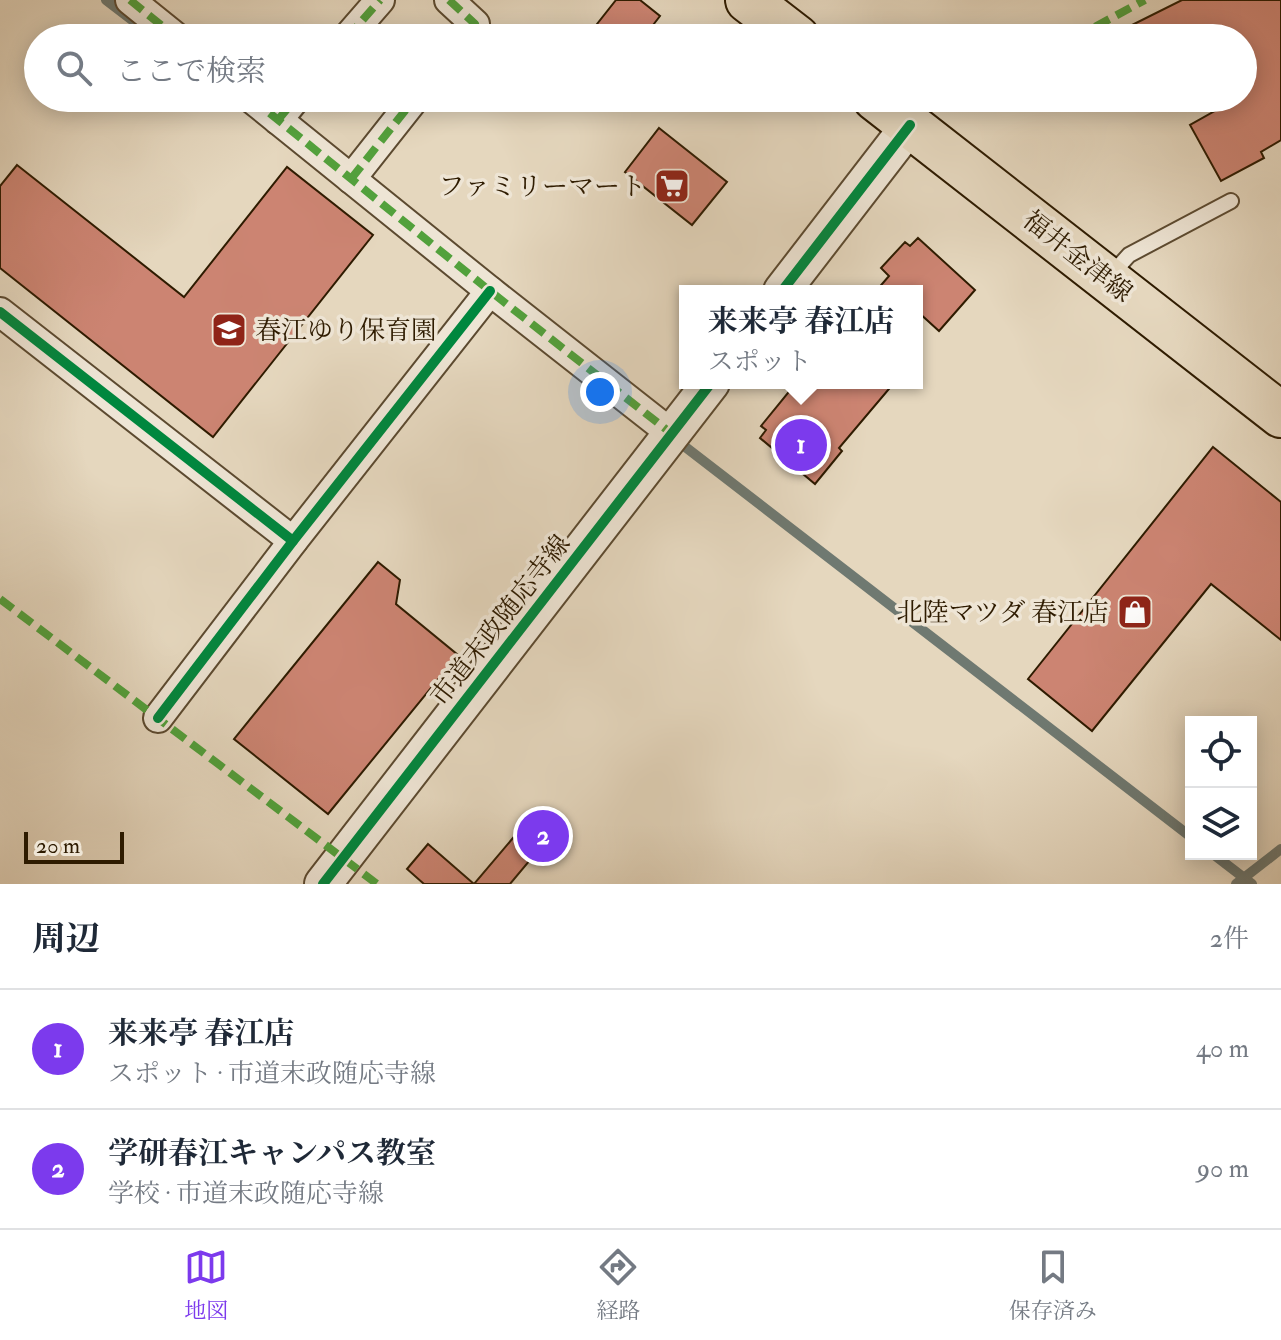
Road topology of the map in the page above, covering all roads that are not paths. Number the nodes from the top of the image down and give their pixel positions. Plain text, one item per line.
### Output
1 (130, 0) edge
2 (380, 0) edge
3 (449, 0) edge
4 (748, 0) edge
5 (160, 24) edge
6 (359, 24) edge
7 (475, 24) edge
8 (779, 24) edge
9 (268, 112) edge
10 (285, 112) edge
11 (404, 112) edge
12 (893, 112) edge
13 (278, 120) junction
14 (910, 125) junction
15 (351, 179) junction
16 (1231, 201) dead end
17 (1108, 278) junction
18 (787, 285) edge
19 (490, 291) junction
20 (0, 312) edge
21 (706, 389) edge
22 (1281, 415) edge
23 (672, 434) junction
24 (293, 541) junction
25 (158, 718) dead end
26 (323, 884) edge

1 - 5 street
2 - 6 street
3 - 7 street
4 - 8 main road
9 - 13 street
10 - 13 street
11 - 15 street
12 - 14 main road, 福井金津線
13 - 15 street
14 - 17 main road, 福井金津線
14 - 18 street
15 - 19 street
16 - 17 lane
17 - 22 main road, 福井金津線
19 - 23 street
19 - 24 street
20 - 24 street
21 - 23 street, 市道末政随応寺線
23 - 26 street, 市道末政随応寺線
24 - 25 street

